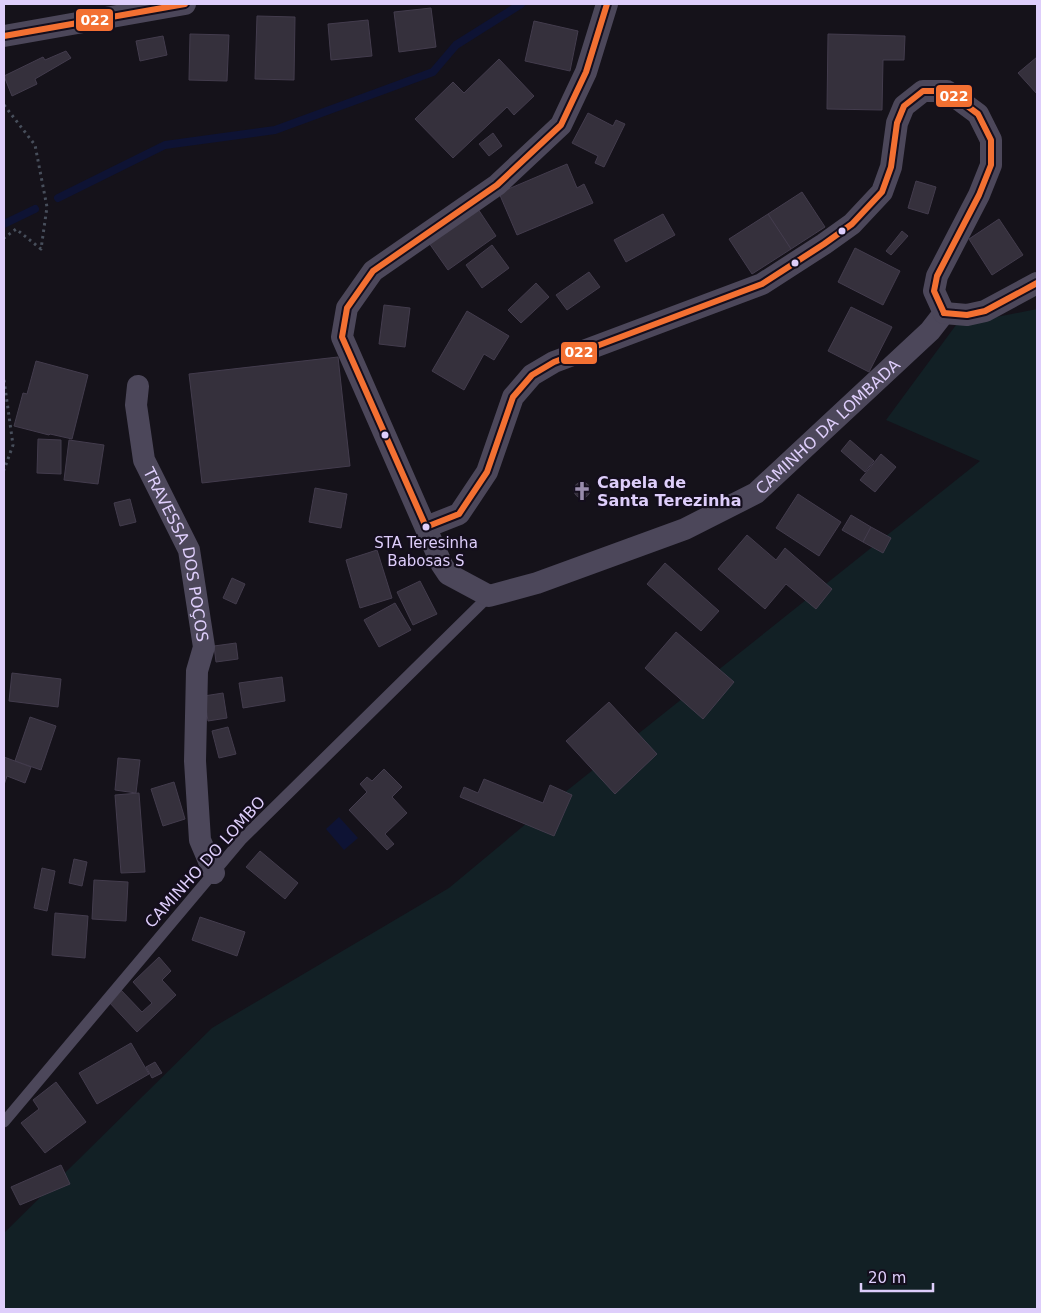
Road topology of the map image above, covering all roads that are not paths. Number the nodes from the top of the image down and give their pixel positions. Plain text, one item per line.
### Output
1 (185, 4) edge
2 (607, 4) edge
3 (4, 36) edge
4 (1037, 283) edge
5 (944, 313) junction
6 (138, 386) dead end
7 (426, 527) junction
8 (489, 596) junction
9 (214, 873) junction
10 (4, 1122) edge

1 - 3 street
2 - 7 street
4 - 5 street
5 - 7 street
5 - 8 street, CAMINHO DA LOMBADA
6 - 9 street, TRAVESSA DOS POÇOS
7 - 8 street
8 - 9 lane, CAMINHO DO LOMBO
9 - 10 lane, CAMINHO DO LOMBO

